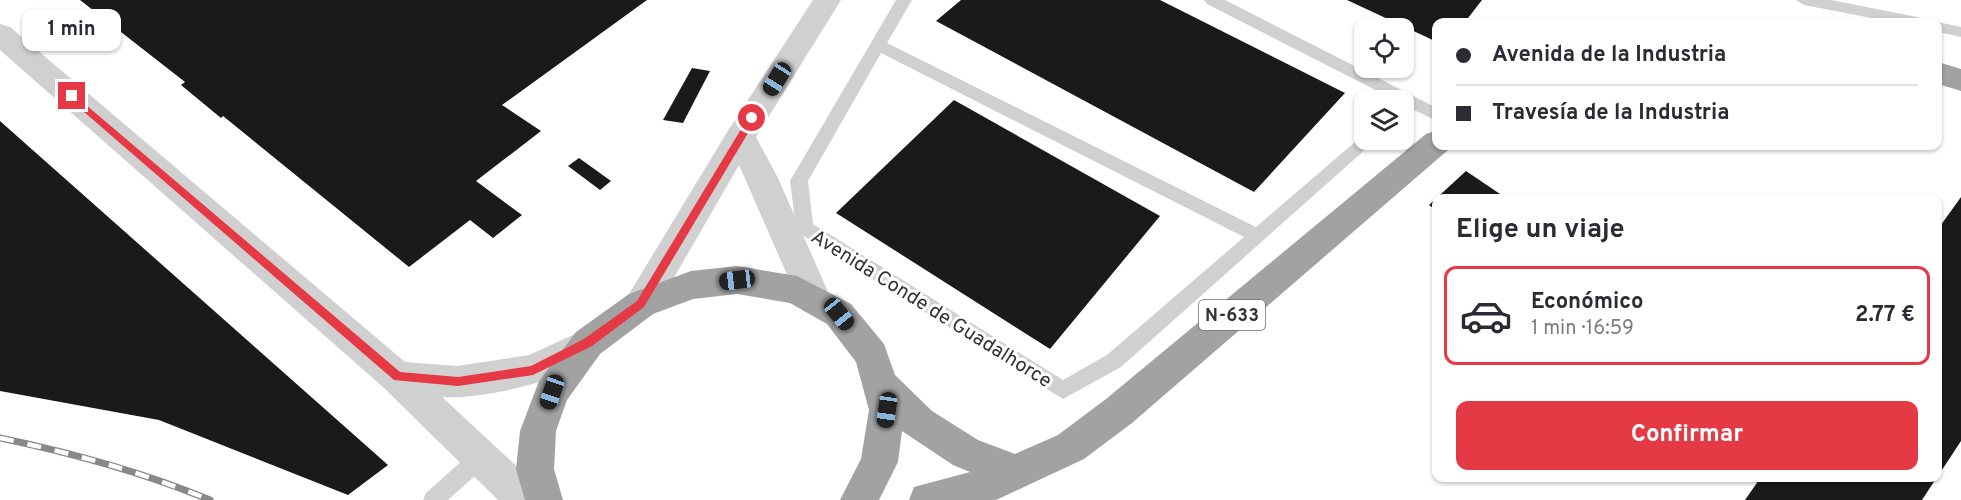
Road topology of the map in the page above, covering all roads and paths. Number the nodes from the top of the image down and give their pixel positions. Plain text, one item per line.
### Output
1 (827, 0) edge
2 (904, 0) edge
3 (1212, 0) edge
4 (1804, 0) edge
5 (1896, 18) edge
6 (1942, 28) edge
7 (1961, 32) edge
8 (0, 34) edge
9 (878, 45) junction
10 (1942, 74) edge
11 (1961, 80) edge
12 (1380, 90) edge
13 (1414, 107) edge
14 (1432, 113) edge
15 (740, 137) junction
16 (1432, 146) edge
17 (1357, 150) edge
18 (1258, 236) junction
19 (815, 301) junction
20 (641, 304) junction
21 (588, 342) junction
22 (398, 377) junction
23 (880, 384) junction
24 (481, 457) junction
25 (1017, 472) junction
26 (432, 500) edge
27 (525, 500) edge
28 (544, 500) edge
29 (859, 500) edge
30 (928, 500) edge

1 - 15 street
2 - 9 lane, Avenida Conde de Guadalhorce
3 - 12 lane
4 - 5 lane
6 - 7 lane
8 - 22 street
9 - 18 lane
9 - 18 lane, Avenida Conde de Guadalhorce
10 - 11 highway
13 - 14 lane
15 - 19 street
15 - 20 street
16 - 25 highway, N-633
17 - 18 lane, Avenida Conde de Guadalhorce
19 - 20 highway
19 - 23 highway
20 - 21 highway
21 - 22 street
21 - 28 highway
22 - 24 street
23 - 25 highway
23 - 29 highway
24 - 26 lane
24 - 27 street
25 - 30 highway

